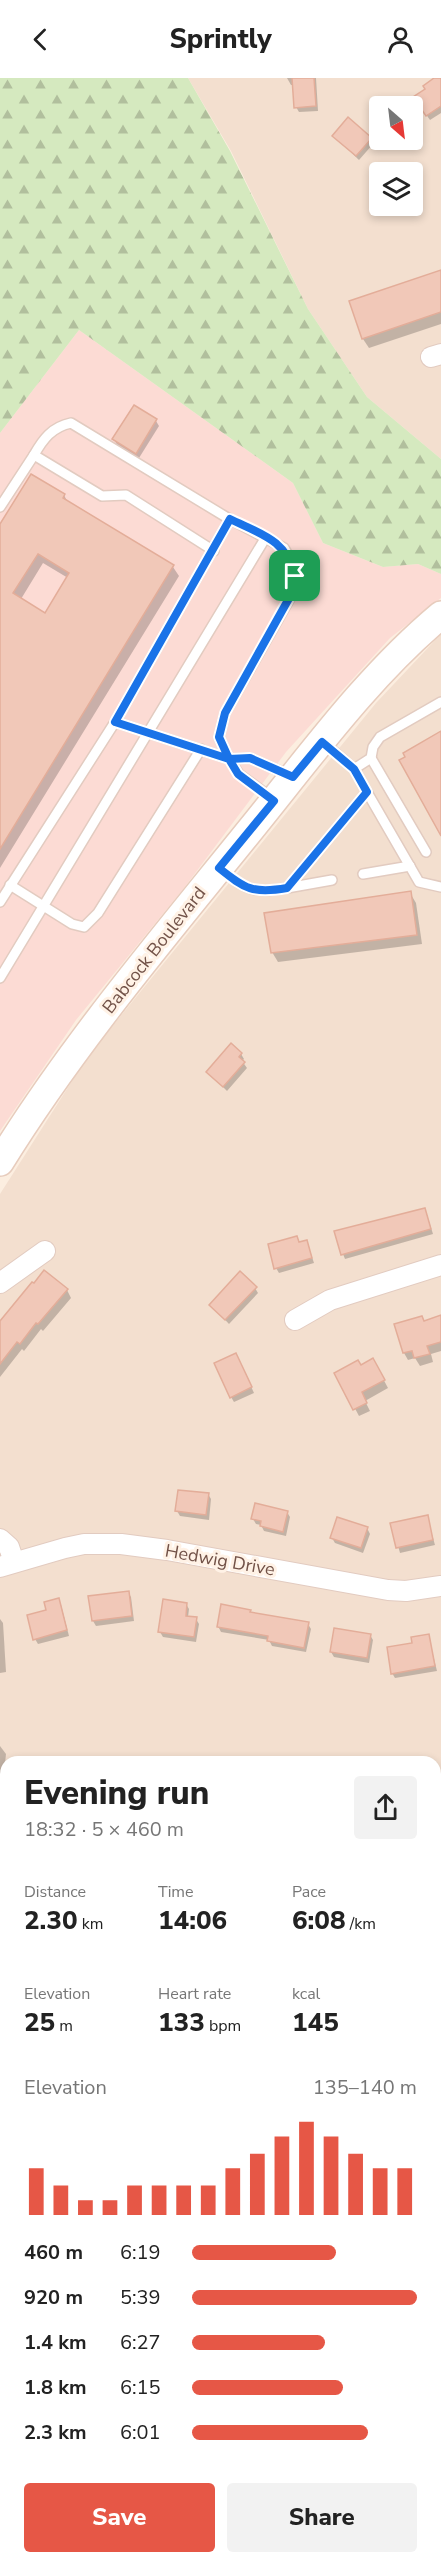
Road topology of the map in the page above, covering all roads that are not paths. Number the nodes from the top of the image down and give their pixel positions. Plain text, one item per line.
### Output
1 (34, 455) junction
2 (0, 507) edge
3 (230, 519) junction
4 (266, 537) junction
5 (213, 551) junction
6 (441, 615) edge
7 (441, 702) edge
8 (115, 722) junction
9 (147, 732) junction
10 (322, 742) junction
11 (201, 750) junction
12 (371, 758) junction
13 (229, 759) junction
14 (354, 769) junction
15 (293, 777) junction
16 (367, 792) junction
17 (274, 801) junction
18 (426, 852) dead end
19 (410, 866) junction
20 (219, 868) junction
21 (363, 874) dead end
22 (332, 880) dead end
23 (10, 885) junction
24 (441, 887) edge
25 (287, 888) junction
26 (0, 902) edge
27 (44, 908) junction
28 (0, 978) edge
29 (0, 1162) edge
30 (45, 1251) dead end
31 (441, 1265) edge
32 (0, 1283) edge
33 (295, 1320) dead end
34 (0, 1539) edge
35 (7, 1565) edge
36 (441, 1586) edge

1 - 2 lane
1 - 3 lane
1 - 5 lane
3 - 4 lane
3 - 5 lane
4 - 9 lane
4 - 13 lane
5 - 8 lane
6 - 10 main road, Babcock Boulevard
7 - 12 lane
8 - 9 lane
8 - 23 lane
9 - 11 lane
9 - 27 lane
10 - 14 lane
10 - 15 main road, Babcock Boulevard
11 - 13 lane
11 - 27 lane
12 - 14 lane
12 - 18 lane
13 - 15 lane
13 - 17 lane
14 - 16 lane
15 - 17 main road, Babcock Boulevard
16 - 19 lane
16 - 25 lane
17 - 20 main road, Babcock Boulevard
19 - 21 lane
19 - 24 lane
20 - 25 lane
20 - 29 main road, Babcock Boulevard
22 - 25 lane
23 - 26 lane
23 - 27 lane
27 - 28 lane
30 - 32 street
31 - 33 street
34 - 35 street
35 - 36 street, Hedwig Drive

